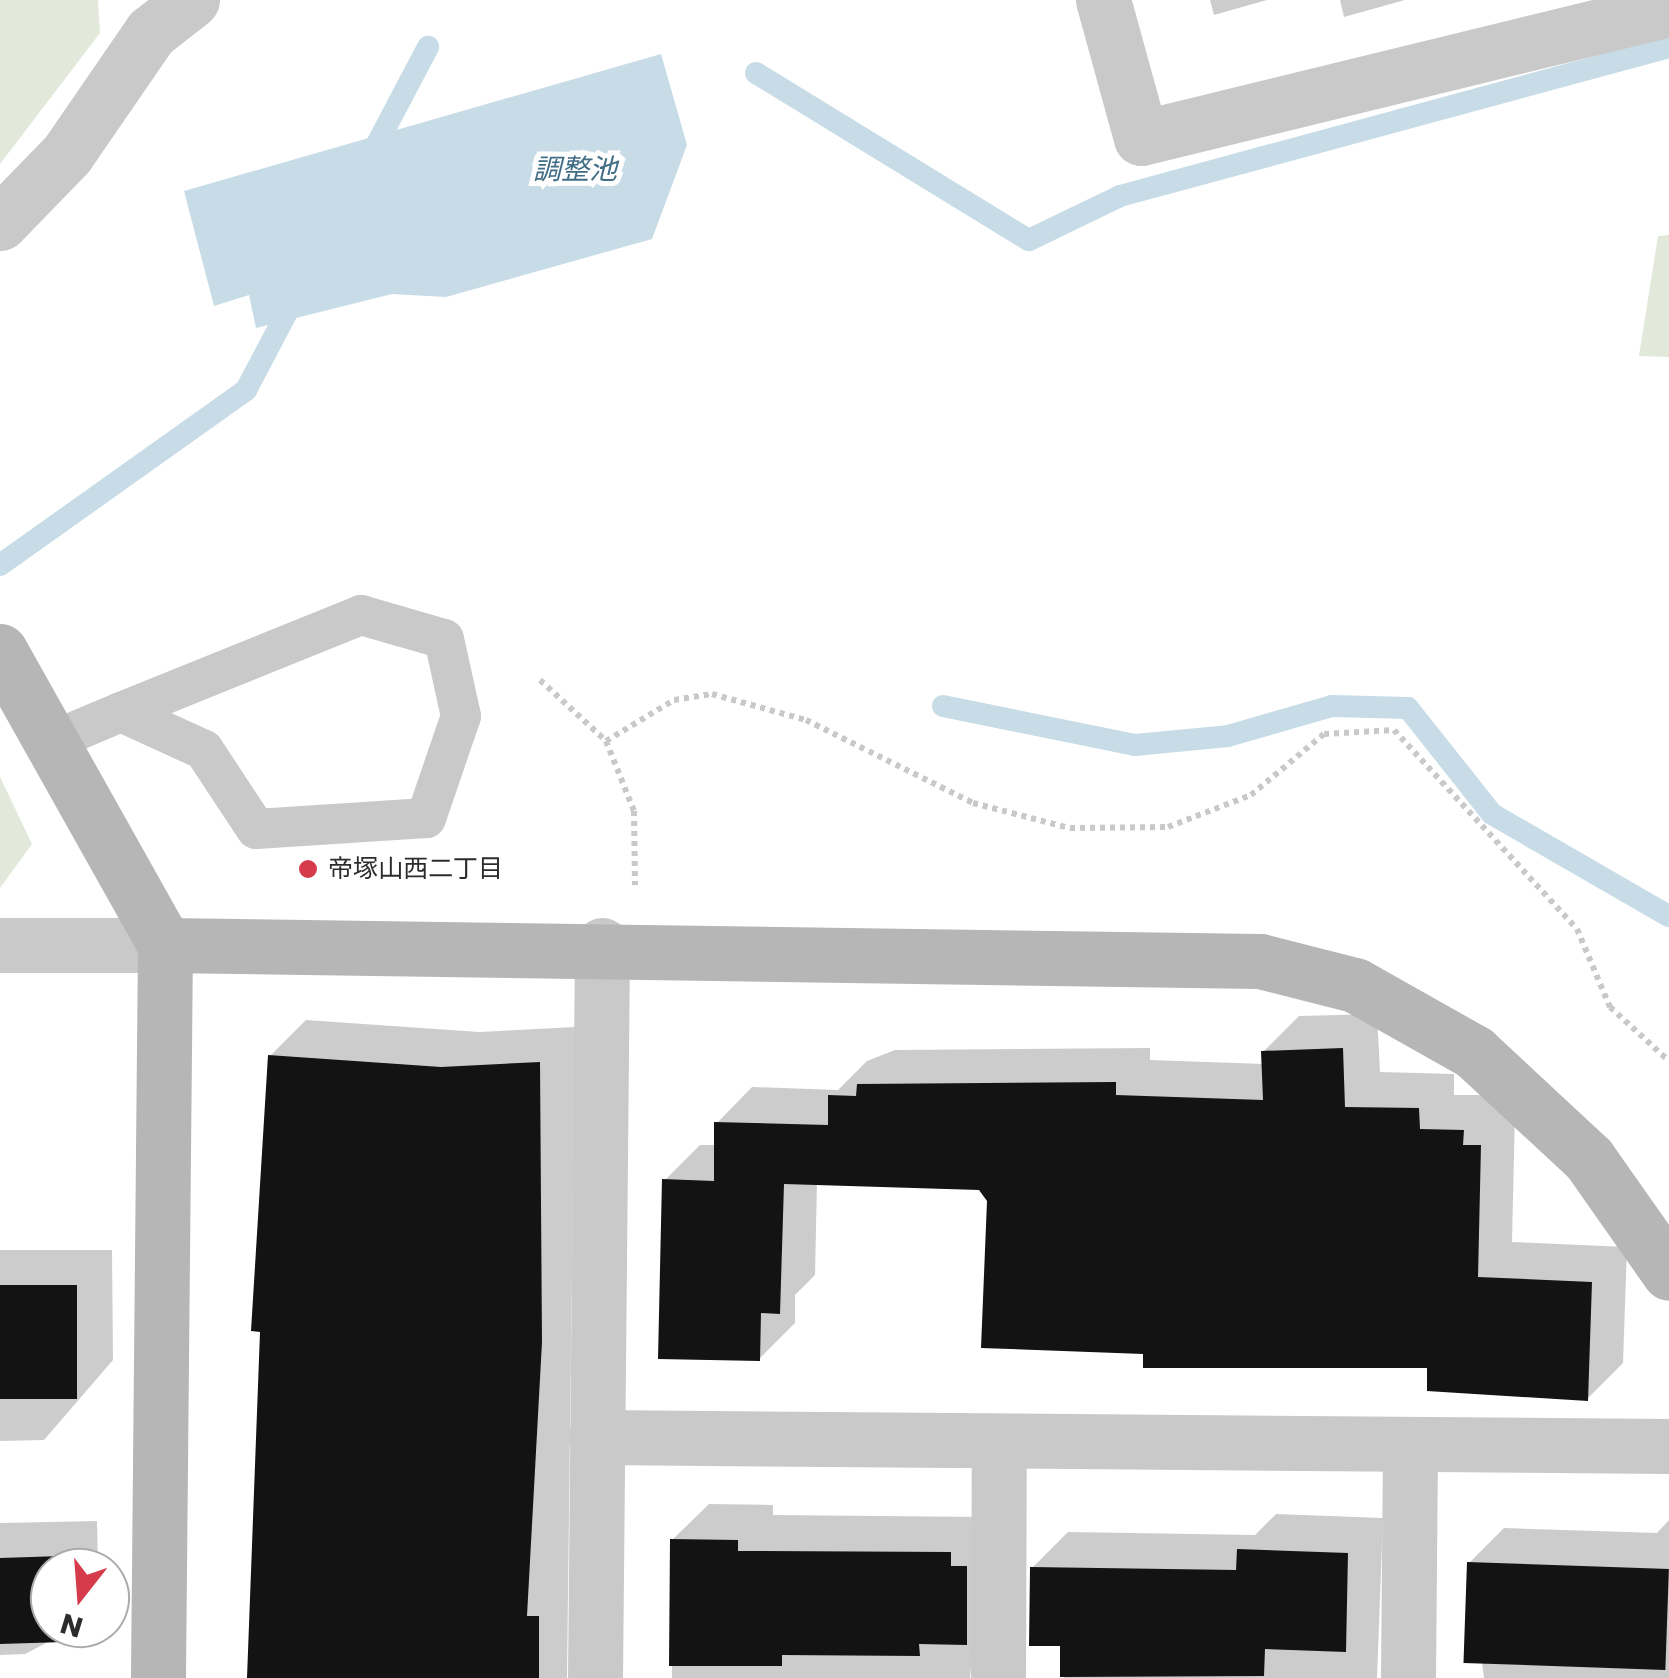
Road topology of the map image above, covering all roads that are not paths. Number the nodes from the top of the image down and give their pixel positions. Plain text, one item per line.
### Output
1 (192, 0) edge
2 (1103, 0) edge
3 (1669, 9) edge
4 (0, 222) edge
5 (0, 650) edge
6 (122, 712) junction
7 (57, 739) junction
8 (0, 945) edge
9 (165, 945) junction
10 (618, 946) junction
11 (1669, 1273) edge
12 (596, 1437) junction
13 (999, 1446) junction
14 (1669, 1446) edge
15 (1410, 1447) junction
16 (158, 1678) edge
17 (595, 1678) edge
18 (998, 1678) edge
19 (1408, 1678) edge

1 - 4 street
2 - 3 street
5 - 7 street
6 - 6 lane
6 - 7 lane
7 - 9 street
8 - 9 street
9 - 10 street
9 - 16 street
10 - 11 street
10 - 12 street
12 - 13 street
12 - 17 street
13 - 15 street
13 - 18 street
14 - 15 street
15 - 19 street

